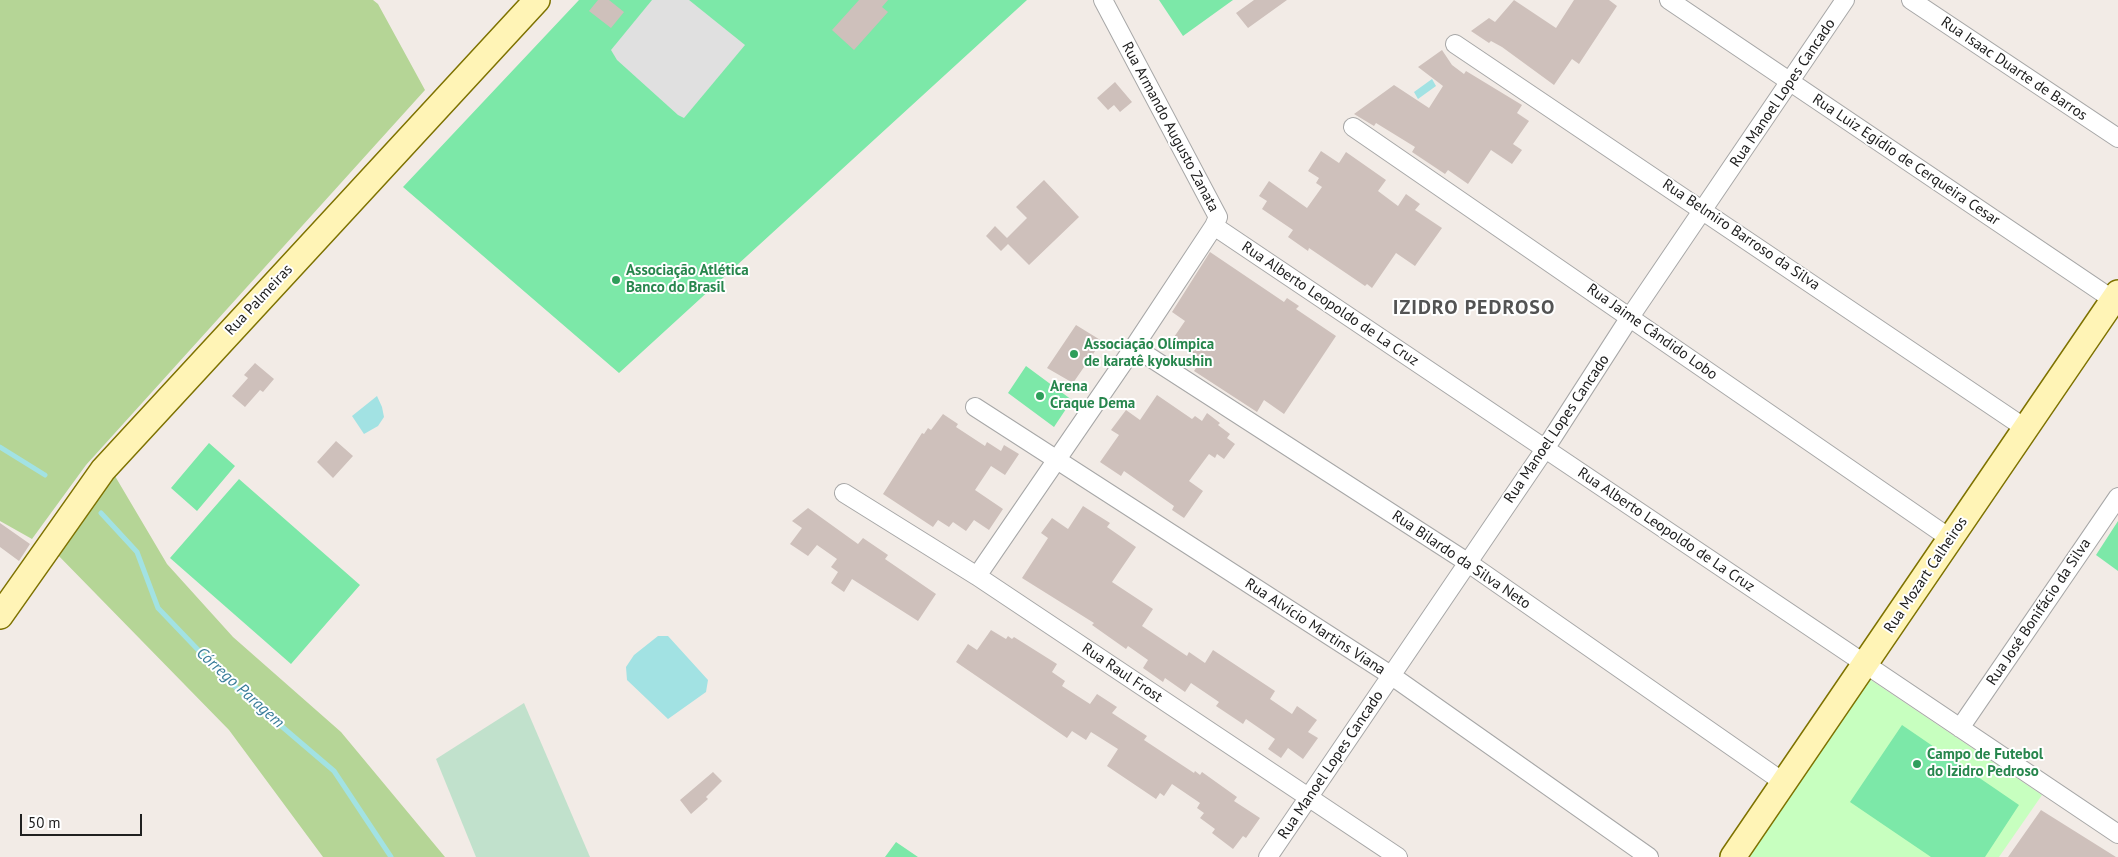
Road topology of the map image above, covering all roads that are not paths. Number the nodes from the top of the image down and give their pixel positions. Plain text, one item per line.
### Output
1 (536, 0) edge
2 (1103, 0) edge
3 (1669, 0) edge
4 (1845, 0) edge
5 (1911, 0) edge
6 (1455, 44) dead end
7 (1790, 82) junction
8 (1353, 127) dead end
9 (2118, 138) edge
10 (1704, 210) junction
11 (1214, 226) junction
12 (2116, 299) edge
13 (1630, 317) junction
14 (1134, 347) junction
15 (975, 407) dead end
16 (2026, 428) junction
17 (1545, 449) junction
18 (1056, 460) junction
19 (844, 493) dead end
20 (2118, 496) edge
21 (1951, 539) junction
22 (1467, 562) junction
23 (977, 576) junction
24 (0, 616) edge
25 (1865, 664) junction
26 (1392, 676) junction
27 (1960, 728) junction
28 (1783, 782) junction
29 (1309, 798) junction
30 (2118, 834) edge
31 (1268, 857) edge
32 (1398, 857) edge
33 (1648, 857) edge
34 (1733, 857) edge

1 - 24 street, Rua Palmeiras
2 - 11 street, Rua Armando Augusto Zanata
3 - 7 street, Rua Luiz Egídio de Cerqueira Cesar
4 - 7 street, Rua Manoel Lopes Cancado
5 - 9 street, Rua Isaac Duarte de Barros
6 - 10 street, Rua Belmiro Barroso da Silva
7 - 10 street, Rua Manoel Lopes Cancado
7 - 12 street, Rua Luiz Egídio de Cerqueira Cesar
8 - 13 street, Rua Jaime Cândido Lobo
10 - 13 street, Rua Manoel Lopes Cancado
10 - 16 street, Rua Belmiro Barroso da Silva
11 - 14 street, Rua Armando Augusto Zanata
11 - 17 street, Rua Alberto Leopoldo de La Cruz
12 - 16 street, Rua Mozart Calheiros
13 - 17 street, Rua Manoel Lopes Cancado
13 - 21 street, Rua Jaime Cândido Lobo
14 - 18 street, Rua Armando Augusto Zanata
14 - 22 street, Rua Bilardo da Silva Neto
15 - 18 street, Rua Alvício Martins Viana
16 - 21 street, Rua Mozart Calheiros
17 - 22 street, Rua Manoel Lopes Cancado
17 - 25 street, Rua Alberto Leopoldo de La Cruz
18 - 23 street, Rua Armando Augusto Zanata
18 - 26 street, Rua Alvício Martins Viana
19 - 23 street, Rua Raul Frost
20 - 27 street, Rua José Bonifácio da Silva
21 - 25 street, Rua Mozart Calheiros
22 - 26 street, Rua Manoel Lopes Cancado
22 - 28 street, Rua Bilardo da Silva Neto
23 - 29 street, Rua Raul Frost
25 - 27 street, Rua Alberto Leopoldo de La Cruz
25 - 28 street, Rua Mozart Calheiros
26 - 29 street, Rua Manoel Lopes Cancado
26 - 33 street, Rua Alvício Martins Viana
27 - 30 street, Rua Alberto Leopoldo de La Cruz
28 - 34 street, Rua Mozart Calheiros
29 - 31 street, Rua Manoel Lopes Cancado
29 - 32 street, Rua Raul Frost

